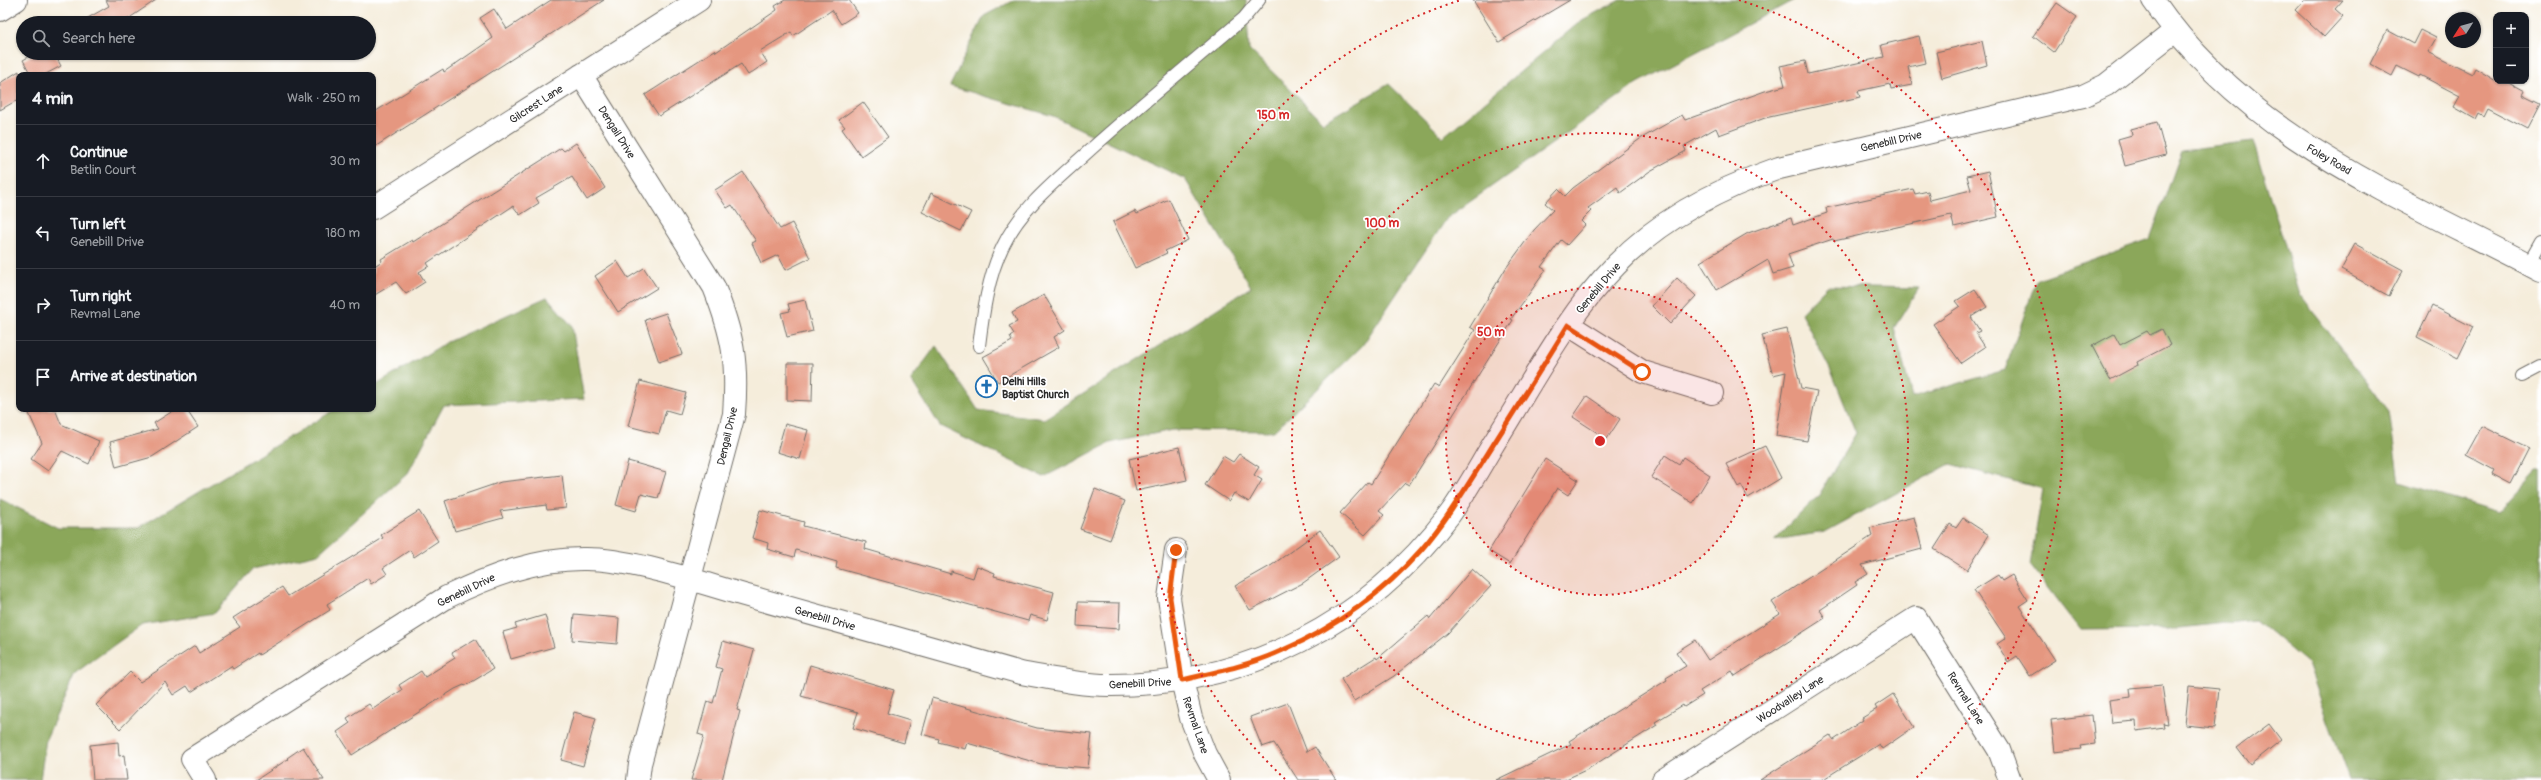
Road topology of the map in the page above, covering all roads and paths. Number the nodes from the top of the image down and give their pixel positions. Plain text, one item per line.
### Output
1 (16, 0) edge
2 (699, 0) edge
3 (1259, 0) edge
4 (2153, 0) edge
5 (0, 10) edge
6 (2175, 31) junction
7 (581, 75) junction
8 (376, 206) edge
9 (2541, 241) edge
10 (2535, 268) edge
11 (1568, 325) junction
12 (979, 346) dead end
13 (2541, 366) edge
14 (2522, 376) dead end
15 (1712, 393) dead end
16 (1176, 550) dead end
17 (689, 580) junction
18 (1916, 618) joint
19 (1182, 680) junction
20 (205, 780) edge
21 (638, 780) edge
22 (1219, 780) edge
23 (1663, 780) edge
24 (2010, 780) edge

1 - 5 street
2 - 7 street, Gilcrest Lane
3 - 12 lane
4 - 6 street, Foley Road
6 - 10 street, Foley Road
6 - 11 street, Genebill Drive
7 - 8 street, Gilcrest Lane
7 - 17 street, Dengail Drive
9 - 10 lane
11 - 15 street
11 - 19 street, Genebill Drive
13 - 14 lane
16 - 19 street, Revmal Lane
17 - 19 street, Genebill Drive
17 - 20 street, Genebill Drive
17 - 21 street, Dengail Drive
18 - 23 street, Woodvalley Lane
18 - 24 street, Revmal Lane
19 - 22 street, Revmal Lane

